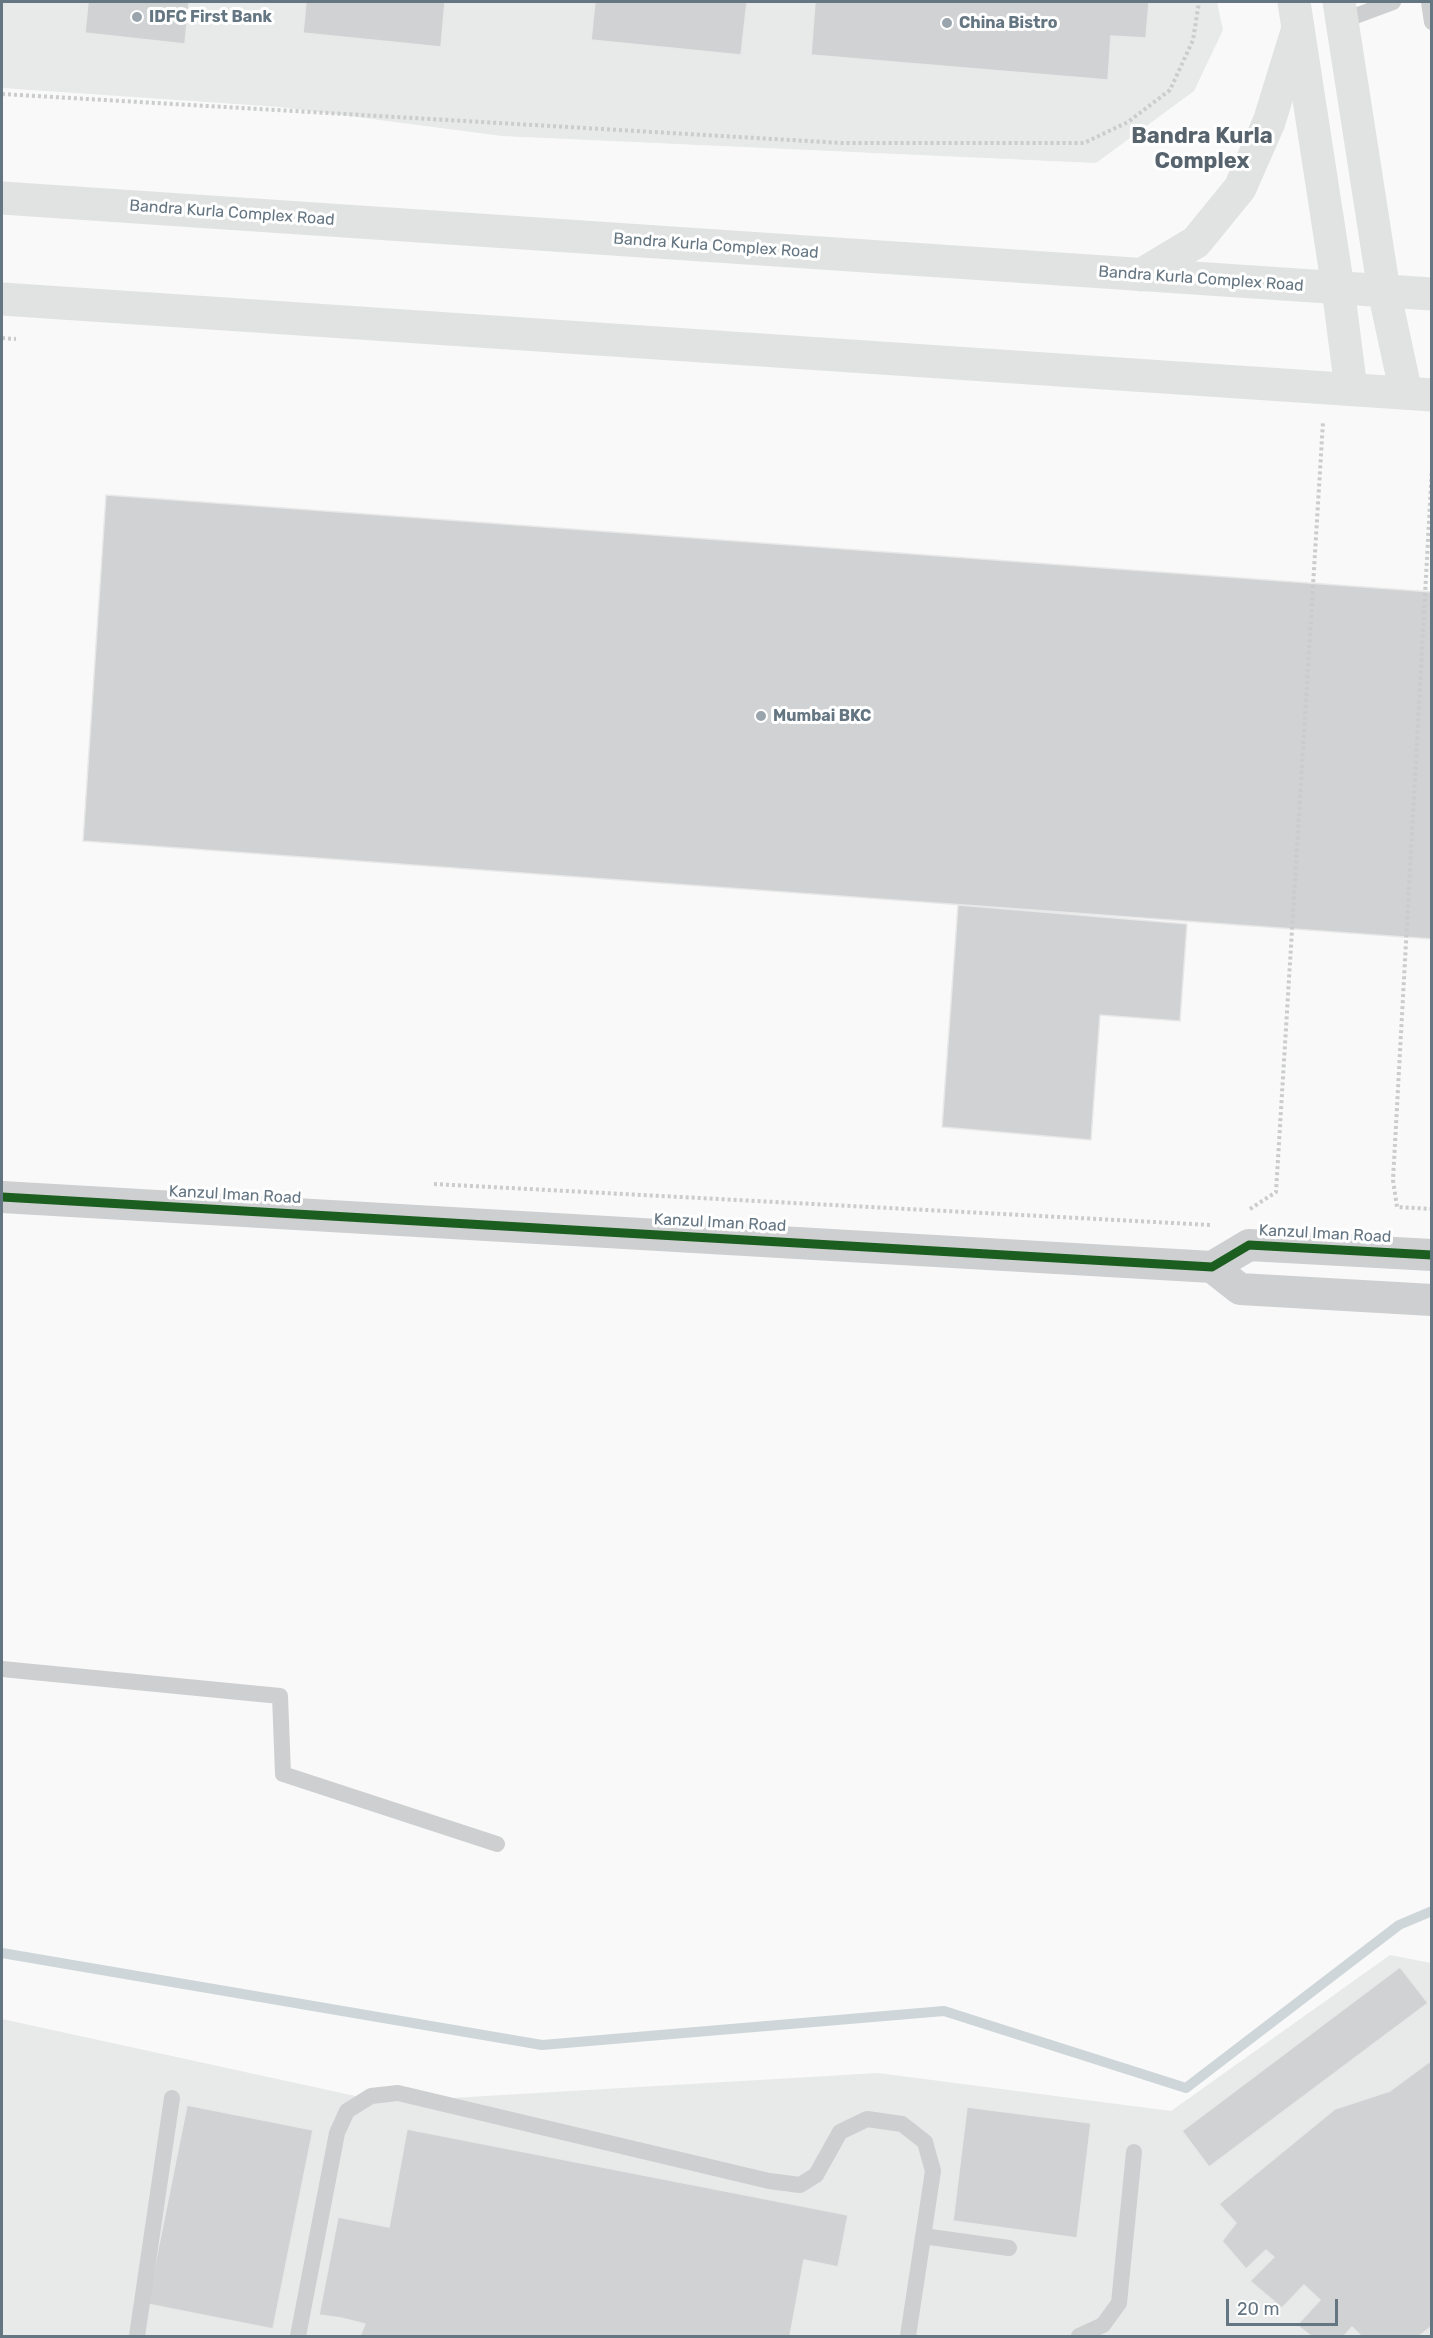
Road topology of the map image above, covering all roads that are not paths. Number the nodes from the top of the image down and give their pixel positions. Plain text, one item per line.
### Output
1 (1393, 2) edge
2 (1429, 2) edge
3 (1340, 11) edge
4 (1296, 15) edge
5 (1431, 22) edge
6 (2, 198) edge
7 (1141, 275) junction
8 (1338, 288) junction
9 (1384, 291) junction
10 (1431, 294) edge
11 (2, 298) edge
12 (1351, 389) junction
13 (1419, 394) edge
14 (2, 1197) edge
15 (1431, 1255) edge
16 (1212, 1267) junction
17 (1431, 1300) edge
18 (2, 1669) edge
19 (497, 1844) dead end
20 (172, 2098) dead end
21 (1134, 2152) dead end
22 (923, 2236) junction
23 (1009, 2248) dead end
24 (137, 2337) edge
25 (298, 2337) edge
26 (908, 2337) edge
27 (1079, 2337) edge

1 - 3 lane
2 - 5 lane
3 - 9 main road
4 - 7 main road
4 - 8 main road
6 - 7 main road, Bandra Kurla Complex Road
7 - 8 main road, Bandra Kurla Complex Road
8 - 9 main road, Bandra Kurla Complex Road
8 - 12 main road
9 - 10 main road, Bandra Kurla Complex Road
9 - 13 main road
11 - 12 main road
12 - 13 main road
14 - 16 street, Kanzul Iman Road
15 - 16 street, Kanzul Iman Road
16 - 17 street
18 - 19 lane
20 - 24 lane
21 - 27 lane
22 - 23 lane
22 - 25 lane
22 - 26 lane

